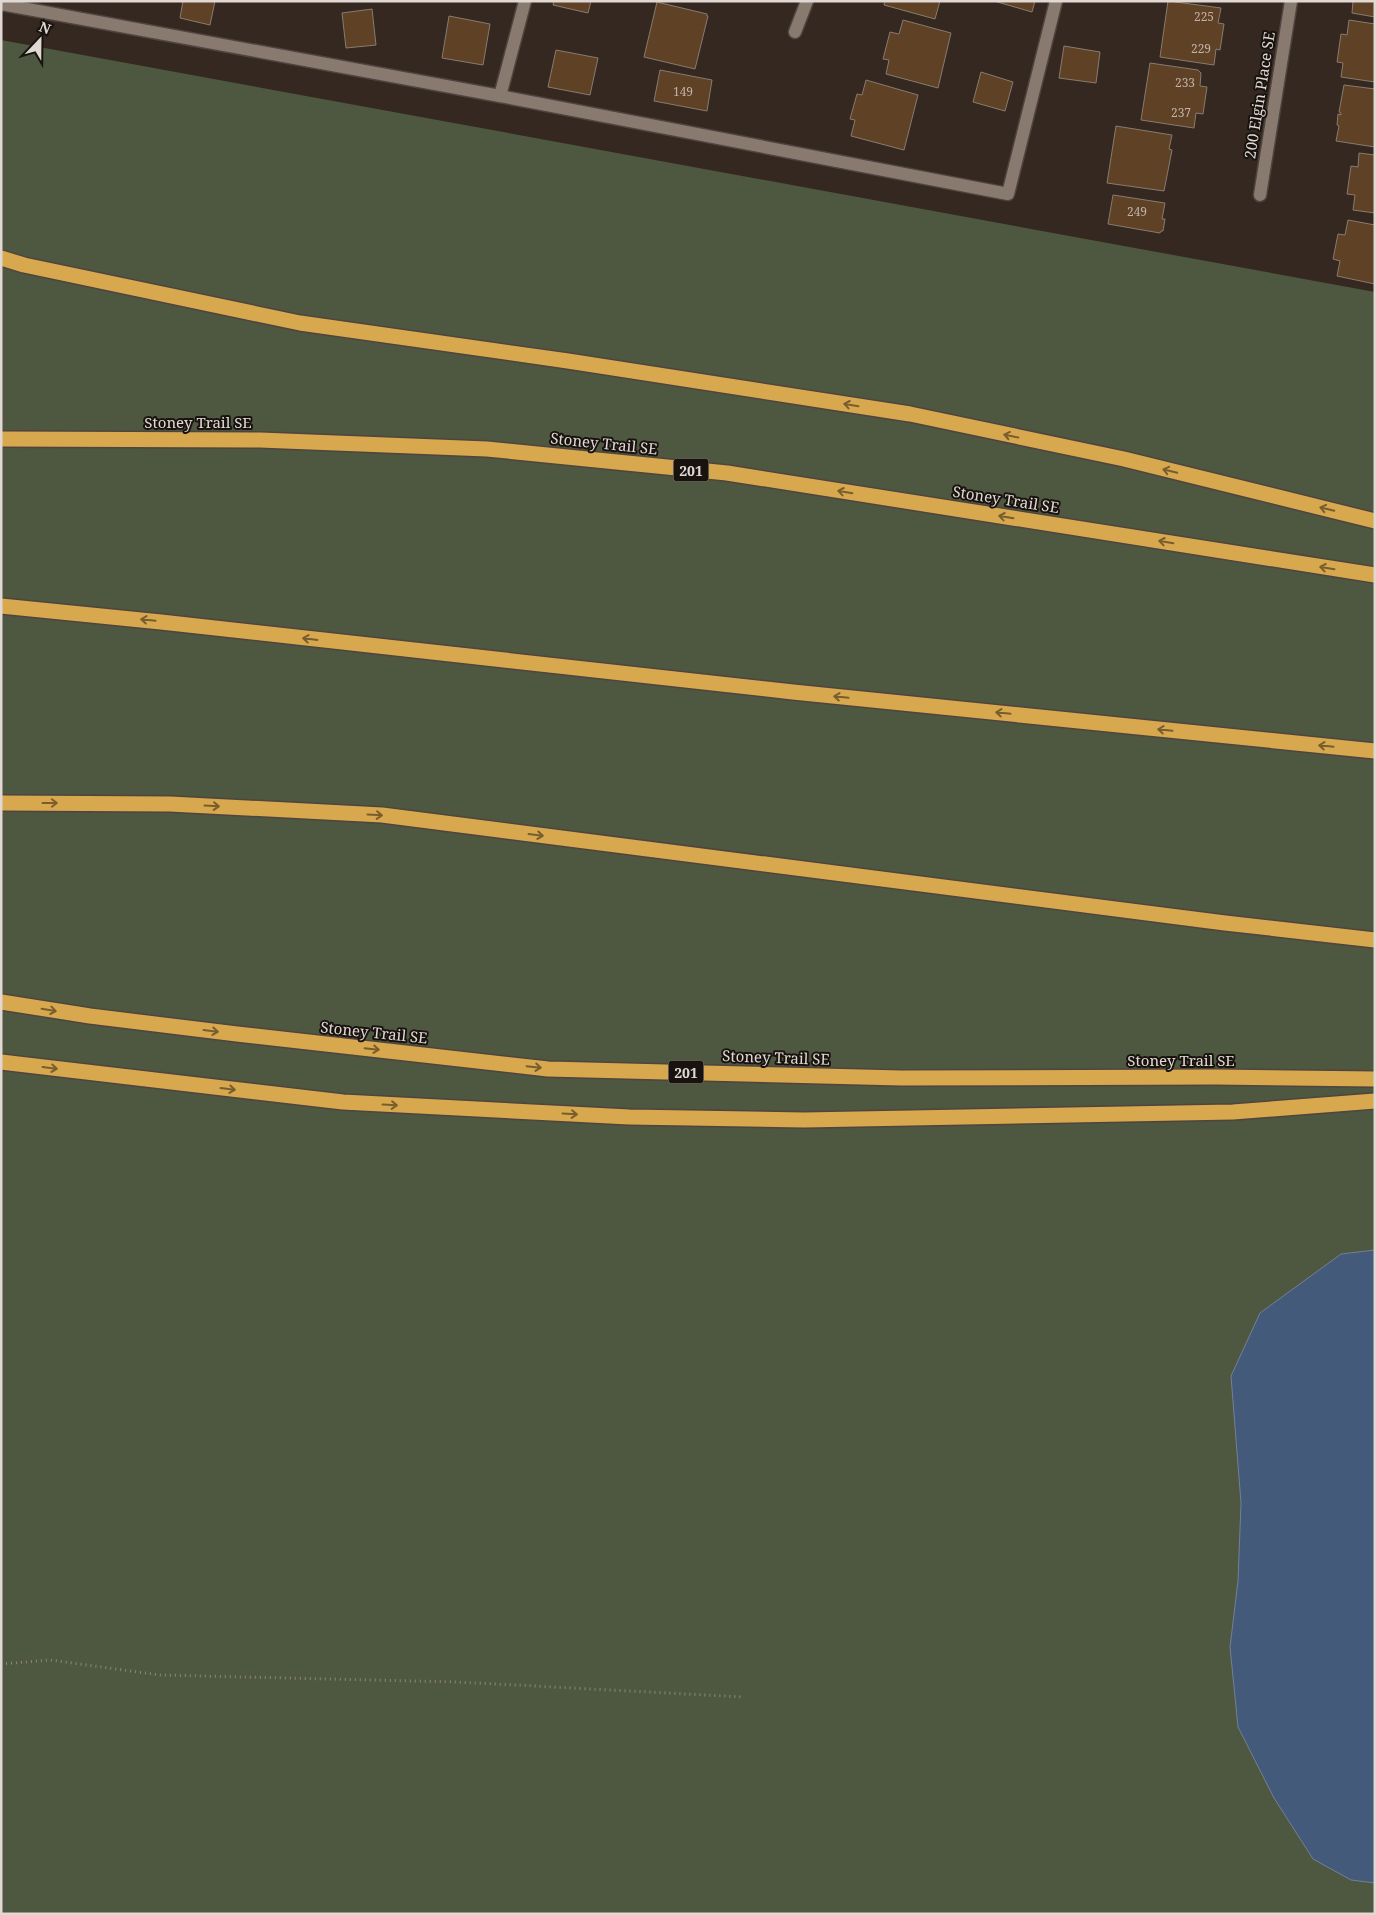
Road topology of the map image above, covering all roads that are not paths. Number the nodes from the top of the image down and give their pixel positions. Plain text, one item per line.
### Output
1 (525, 1) edge
2 (807, 1) edge
3 (1056, 1) edge
4 (1291, 1) edge
5 (1, 4) edge
6 (795, 32) dead end
7 (500, 96) junction
8 (1260, 194) dead end
9 (1, 258) edge
10 (1, 440) edge
11 (1375, 521) edge
12 (1375, 575) edge
13 (1, 606) edge
14 (1375, 751) edge
15 (1, 803) edge
16 (1375, 940) edge
17 (1, 1002) edge
18 (1, 1062) edge
19 (1375, 1079) edge
20 (1375, 1101) edge

1 - 7 street
2 - 6 street
3 - 7 street
4 - 8 street, 200 Elgin Place SE
5 - 7 street
11 -> 9 highway
12 -> 10 highway, Stoney Trail SE / 201
14 -> 13 highway
15 -> 16 highway
17 -> 19 highway, Stoney Trail SE / 201
18 -> 20 highway

